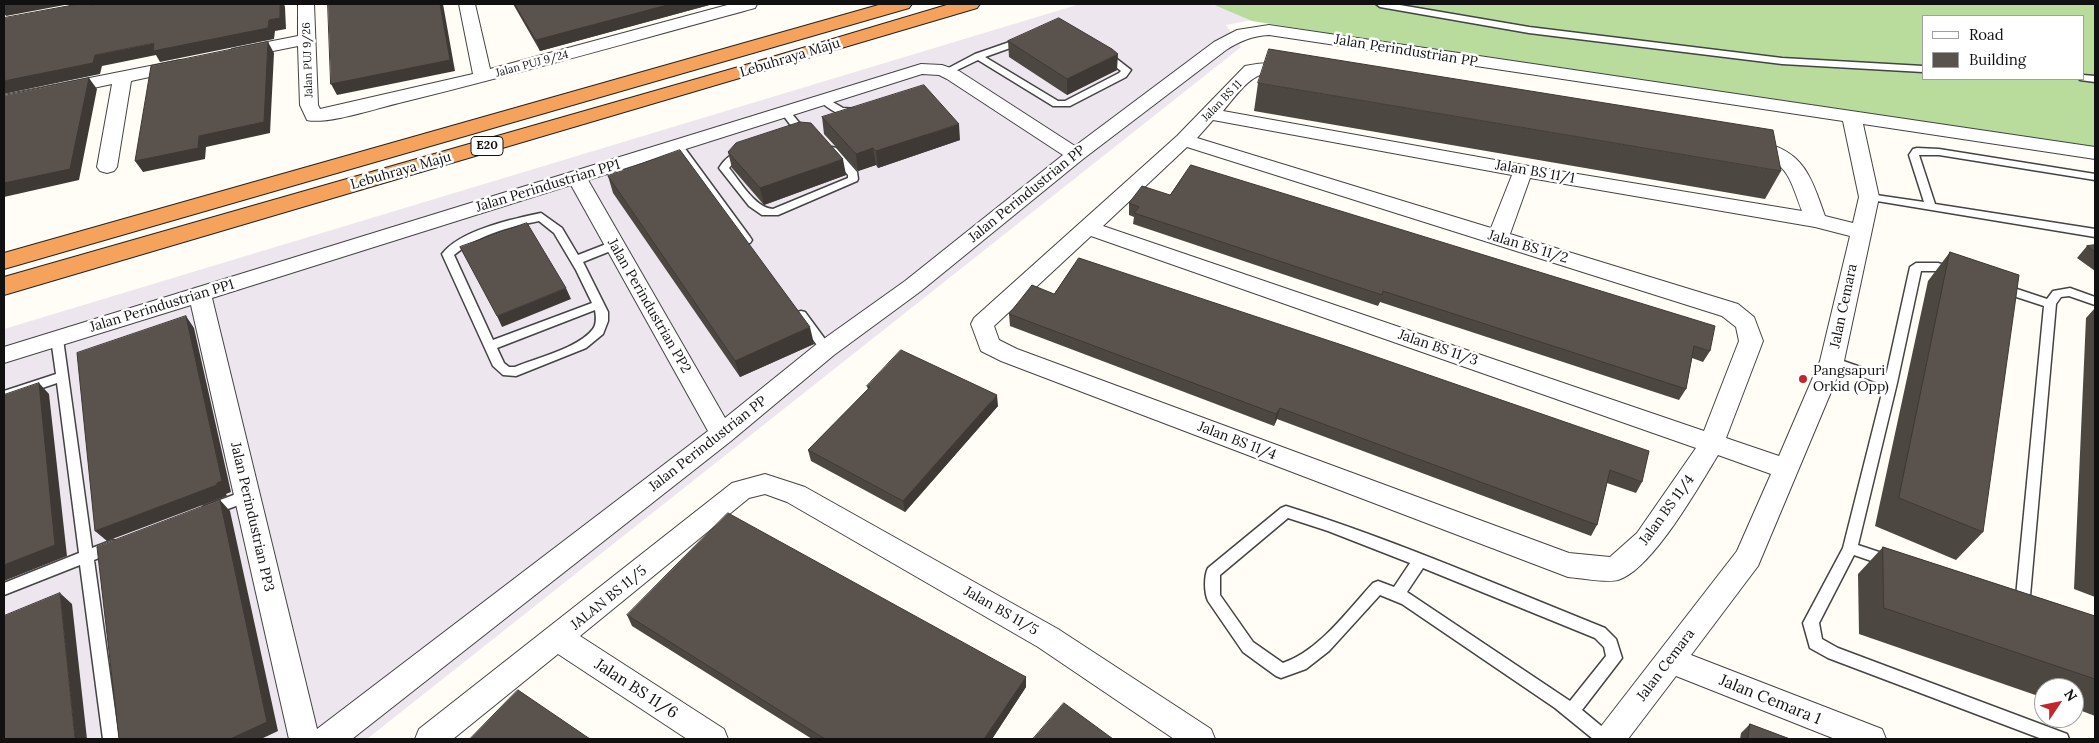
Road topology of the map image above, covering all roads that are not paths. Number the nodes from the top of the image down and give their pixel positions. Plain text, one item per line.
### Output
1 (306, 4) edge
2 (467, 4) edge
3 (902, 4) edge
4 (970, 4) edge
5 (1380, 4) edge
6 (740, 5) edge
7 (1035, 36) edge
8 (307, 39) junction
9 (1098, 50) edge
10 (978, 56) junction
11 (219, 57) edge
12 (200, 61) edge
13 (1922, 69) edge
14 (946, 72) junction
15 (1312, 73) edge
16 (122, 77) junction
17 (483, 77) junction
18 (824, 100) junction
19 (4, 101) edge
20 (868, 109) edge
21 (785, 111) junction
22 (1210, 114) junction
23 (314, 116) joint
24 (1852, 118) junction
25 (1184, 140) junction
26 (1735, 143) edge
27 (677, 145) junction
28 (752, 150) edge
29 (2095, 153) edge
30 (1076, 155) junction
31 (107, 167) dead end
32 (1523, 171) junction
33 (576, 177) junction
34 (2095, 177) edge
35 (1869, 197) junction
36 (1932, 207) junction
37 (1816, 220) junction
38 (1088, 228) junction
39 (1860, 232) junction
40 (2095, 233) edge
41 (1498, 238) junction
42 (614, 245) junction
43 (751, 247) edge
44 (576, 260) junction
45 (4, 261) edge
46 (1966, 276) edge
47 (1994, 285) edge
48 (4, 286) edge
49 (200, 294) junction
50 (2095, 301) edge
51 (791, 302) edge
52 (2050, 304) junction
53 (598, 305) junction
54 (57, 339) junction
55 (489, 346) junction
56 (826, 349) junction
57 (4, 355) edge
58 (1832, 361) junction
59 (62, 376) junction
60 (1891, 383) junction
61 (4, 396) edge
62 (722, 434) junction
63 (1712, 443) junction
64 (1787, 469) junction
65 (796, 494) joint
66 (246, 496) junction
67 (193, 516) edge
68 (122, 543) edge
69 (1850, 548) junction
70 (87, 556) junction
71 (1420, 560) junction
72 (1905, 566) edge
73 (4, 589) edge
74 (1398, 594) junction
75 (2004, 601) edge
76 (558, 638) junction
77 (1670, 660) junction
78 (1571, 712) junction
79 (112, 739) edge
80 (304, 739) edge
81 (328, 739) edge
82 (430, 739) edge
83 (713, 739) edge
84 (1200, 739) edge
85 (1605, 739) edge
86 (1610, 739) edge
87 (1871, 739) edge
88 (2061, 739) edge

1 - 8 street, Jalan PUJ 9/26
2 - 17 street
3 - 45 highway, Lebuhraya Maju / E20
4 - 48 highway, Lebuhraya Maju / E20
5 - 13 lane
6 - 17 street, Jalan PUJ 9/24
7 - 10 lane
8 - 11 street
8 - 23 street, Jalan PUJ 9/26
9 - 10 lane
10 - 14 lane
12 - 16 street
14 - 18 street, Jalan Perindustrian PP1
14 - 30 street, Jalan Perindustrian PP1
15 - 22 street, Jalan BS 11
16 - 19 street
16 - 31 street
17 - 23 street, Jalan PUJ 9/24
18 - 20 lane
18 - 21 street, Jalan Perindustrian PP1
21 - 27 street, Jalan Perindustrian PP1
21 - 28 lane
22 - 25 street, Jalan BS 11
22 - 32 street, Jalan BS 11/1
24 - 29 street
24 - 30 street, Jalan Perindustrian PP
24 - 35 street, Jalan Cemara
25 - 38 street, Jalan BS 11/4
25 - 41 street, Jalan BS 11/2
26 - 37 street
27 - 33 street, Jalan Perindustrian PP1
27 - 43 lane
30 - 56 street, Jalan Perindustrian PP
32 - 37 street, Jalan BS 11/1
32 - 41 street
33 - 42 street, Jalan Perindustrian PP2
33 - 49 street, Jalan Perindustrian PP1
34 - 36 lane
35 - 36 lane
35 - 39 street, Jalan Cemara
36 - 40 lane
37 - 39 street, Jalan BS 11/1
38 - 63 street, Jalan BS 11/3
38 - 63 street, Jalan BS 11/4
39 - 58 street, Jalan Cemara
41 - 63 street, Jalan BS 11/2
42 - 44 lane
42 - 62 street, Jalan Perindustrian PP2
44 - 53 lane
44 - 55 lane
46 - 60 lane
47 - 52 lane
49 - 54 street, Jalan Perindustrian PP1
49 - 66 street, Jalan Perindustrian PP3
50 - 52 lane
51 - 56 lane
52 - 75 lane
53 - 55 lane
53 - 55 lane
54 - 57 street, Jalan Perindustrian PP1
54 - 59 lane
56 - 62 street, Jalan Perindustrian PP
58 - 60 lane
58 - 64 street, Jalan Cemara
59 - 61 lane
59 - 70 lane
60 - 69 lane
62 - 81 street, Jalan Perindustrian PP
63 - 64 street, Jalan BS 11/3
64 - 77 street, Jalan Cemara
65 - 76 street, JALAN BS 11/5
65 - 84 street, Jalan BS 11/5
66 - 67 lane
66 - 80 street, Jalan Perindustrian PP3
68 - 70 lane
69 - 72 lane
69 - 88 lane
70 - 73 lane
70 - 79 lane
71 - 74 lane
71 - 74 lane
71 - 78 lane
74 - 78 lane
76 - 82 street, JALAN BS 11/5
76 - 83 street, Jalan BS 11/6
77 - 86 street, Jalan Cemara
77 - 87 street, Jalan Cemara 1
78 - 85 lane

